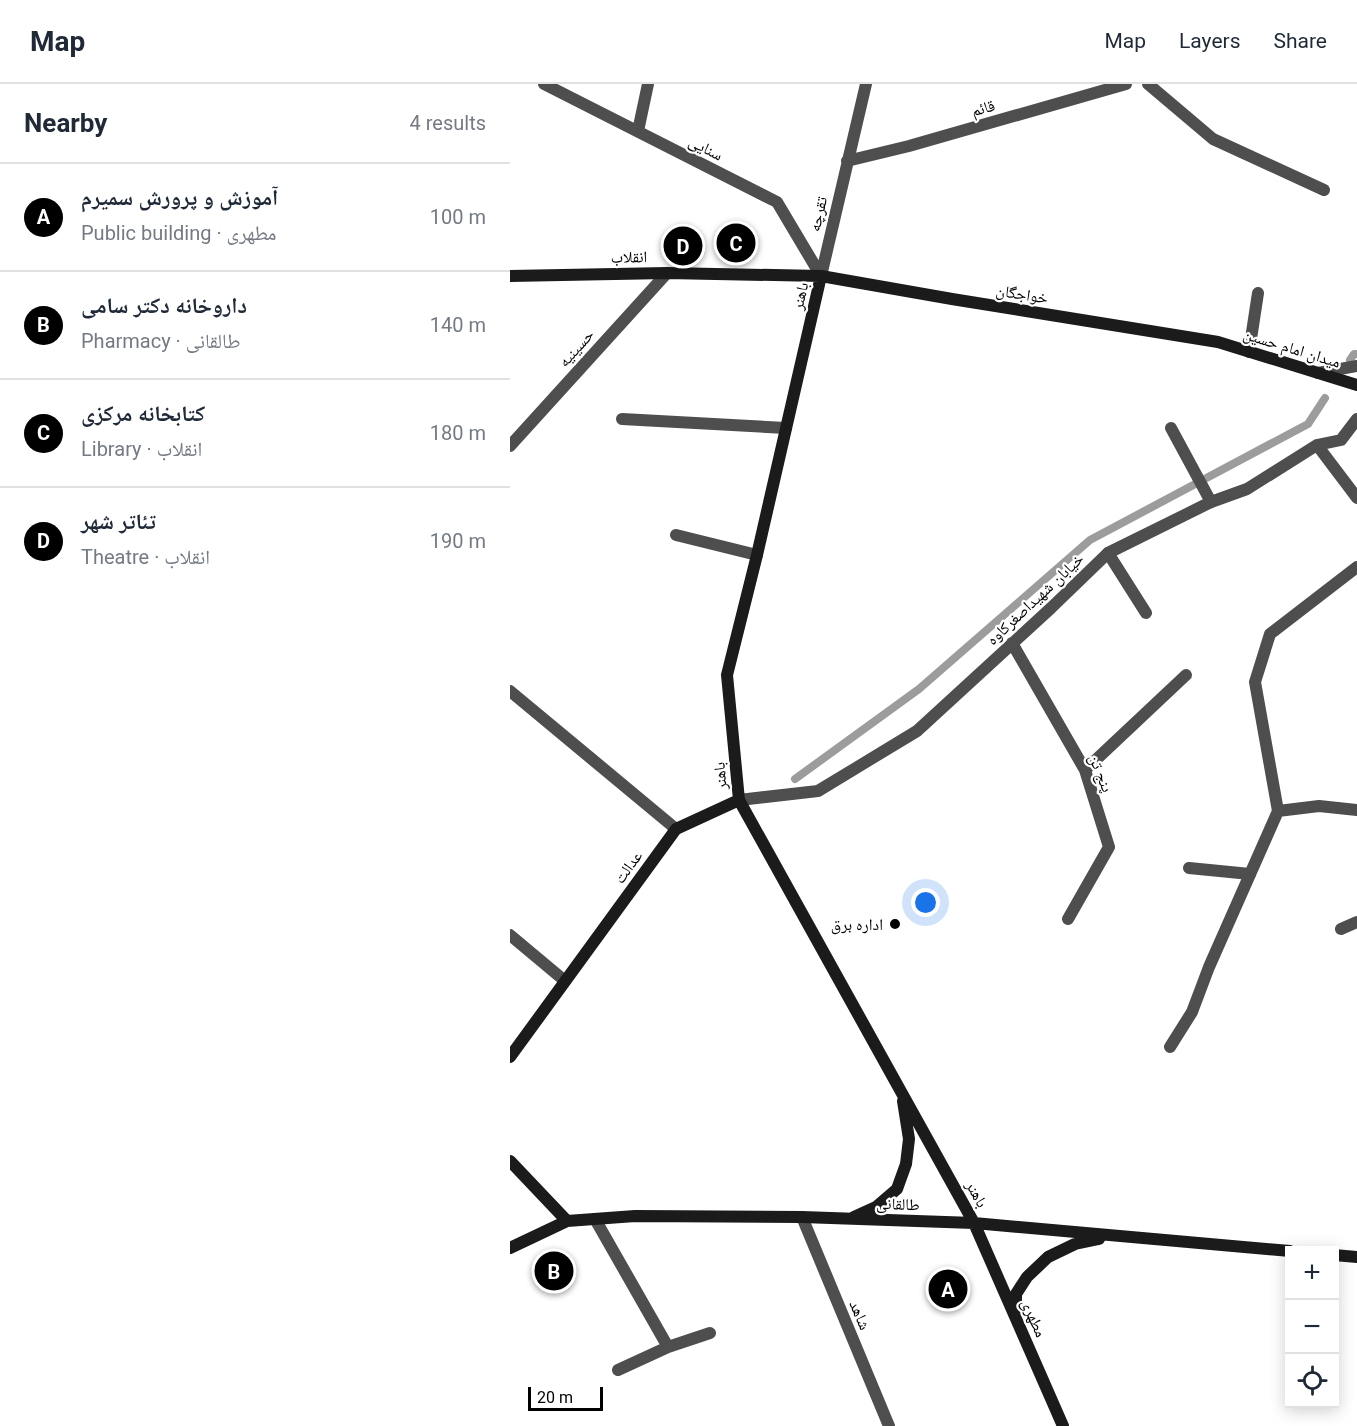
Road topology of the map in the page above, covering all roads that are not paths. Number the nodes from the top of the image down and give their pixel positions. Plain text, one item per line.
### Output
1 (544, 84) edge
2 (648, 84) edge
3 (866, 84) edge
4 (1126, 84) edge
5 (1148, 84) edge
6 (638, 131) junction
7 (847, 160) junction
8 (1324, 190) dead end
9 (667, 273) junction
10 (510, 276) edge
11 (821, 276) junction
12 (1258, 293) dead end
13 (1218, 342) joint
14 (1249, 352) junction
15 (1357, 366) edge
16 (1318, 373) junction
17 (1357, 385) edge
18 (622, 419) dead end
19 (1357, 419) edge
20 (786, 428) junction
21 (1171, 428) dead end
22 (1317, 445) junction
23 (510, 446) edge
24 (1357, 498) edge
25 (1211, 502) junction
26 (676, 535) dead end
27 (1108, 553) junction
28 (757, 555) junction
29 (1357, 567) edge
30 (1146, 614) dead end
31 (1012, 644) junction
32 (1186, 675) dead end
33 (510, 691) edge
34 (1084, 770) junction
35 (739, 800) junction
36 (1357, 810) edge
37 (1278, 811) junction
38 (676, 829) junction
39 (1189, 868) dead end
40 (1250, 874) junction
41 (1068, 919) dead end
42 (1357, 922) edge
43 (1341, 929) dead end
44 (510, 935) edge
45 (566, 981) junction
46 (1170, 1047) dead end
47 (510, 1057) edge
48 (900, 1087) junction
49 (510, 1161) edge
50 (802, 1217) junction
51 (850, 1218) junction
52 (595, 1219) junction
53 (567, 1221) junction
54 (975, 1223) junction
55 (1109, 1236) junction
56 (510, 1248) edge
57 (1285, 1251) edge
58 (1339, 1255) edge
59 (1357, 1257) edge
60 (1016, 1317) junction
61 (710, 1333) dead end
62 (668, 1347) junction
63 (618, 1370) dead end
64 (889, 1426) edge
65 (1063, 1426) edge

1 - 6 street, سنایی
2 - 6 street
3 - 7 street
4 - 7 street, قائم
5 - 8 street
6 - 11 street, سنایی
7 - 11 street, تقرچه
9 - 10 main road, انقلاب
9 - 11 main road, انقلاب
9 - 23 street, حسینیه
11 - 13 main road, خواجگان
11 - 20 main road, باهنر
12 - 14 street
13 - 14 main road, میدان امام حسین
14 - 16 main road, میدان امام حسین
15 - 16 street
16 - 17 main road, میدان امام حسین
18 - 20 street
19 - 22 street, خیابان شهیداصغرکاوه
20 - 28 main road, باهنر
21 - 25 street
22 - 24 street
22 - 25 street, خیابان شهیداصغرکاوه
25 - 27 street, خیابان شهیداصغرکاوه
26 - 28 street
27 - 30 street
27 - 31 street, خیابان شهیداصغرکاوه
28 - 35 main road, باهنر
29 - 37 street
31 - 34 street, پنج تن
31 - 35 street, خیابان شهیداصغرکاوه
32 - 34 street
33 - 38 street
34 - 41 street, پنج تن
35 - 38 main road, عدالت
35 - 48 main road, باهنر
36 - 37 street
37 - 40 street
38 - 45 main road, عدالت
39 - 40 street
40 - 46 street
42 - 43 street
44 - 45 street
45 - 47 main road, عدالت
48 - 51 main road
48 - 54 main road, باهنر
49 - 53 main road
50 - 51 main road, طالقانی
50 - 52 main road, طالقانی
50 - 64 street, شاهد
51 - 54 main road, طالقانی
52 - 53 main road, طالقانی
52 - 62 street
53 - 56 main road, طالقانی
54 - 55 main road, طالقانی
54 - 60 main road, مطهری
55 - 57 main road, طالقانی
55 - 60 main road
58 - 59 main road
60 - 65 main road, مطهری
61 - 62 street
62 - 63 street

